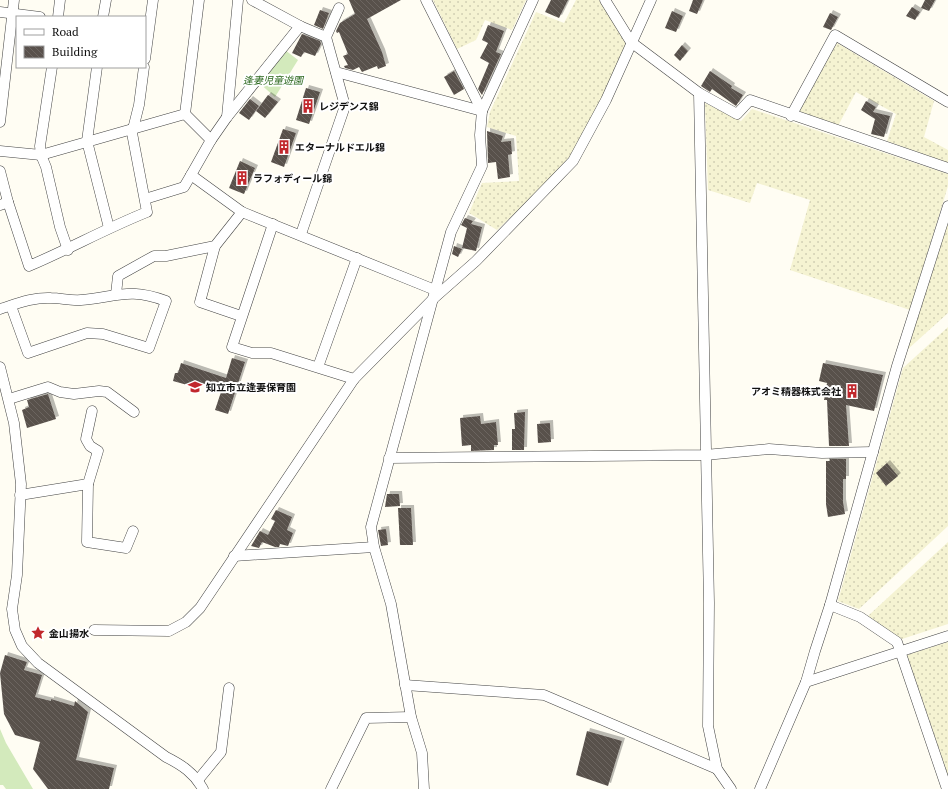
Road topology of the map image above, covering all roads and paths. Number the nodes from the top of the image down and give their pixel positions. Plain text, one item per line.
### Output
1 (14, 0) edge
2 (60, 0) edge
3 (106, 0) edge
4 (153, 0) edge
5 (199, 0) edge
6 (238, 0) edge
7 (252, 0) edge
8 (426, 0) edge
9 (533, 0) edge
10 (605, 0) edge
11 (651, 0) edge
12 (339, 8) dead end
13 (0, 12) edge
14 (12, 14) junction
15 (31, 16) edge
16 (58, 16) edge
17 (103, 16) edge
18 (300, 26) junction
19 (326, 37) junction
20 (631, 42) junction
21 (146, 52) edge
22 (52, 68) edge
23 (97, 68) edge
24 (144, 68) edge
25 (336, 72) junction
26 (699, 93) junction
27 (948, 102) edge
28 (482, 111) junction
29 (186, 114) junction
30 (791, 116) junction
31 (227, 117) junction
32 (0, 122) edge
33 (134, 128) junction
34 (211, 140) junction
35 (87, 141) junction
36 (0, 151) edge
37 (41, 155) junction
38 (948, 168) edge
39 (0, 171) edge
40 (191, 175) junction
41 (145, 199) junction
42 (4, 204) edge
43 (948, 206) edge
44 (242, 212) junction
45 (273, 224) junction
46 (109, 228) junction
47 (301, 234) junction
48 (215, 246) junction
49 (68, 250) junction
50 (357, 258) junction
51 (116, 294) junction
52 (434, 294) junction
53 (11, 306) junction
54 (0, 309) edge
55 (241, 316) junction
56 (0, 367) edge
57 (318, 367) junction
58 (354, 379) junction
59 (9, 399) junction
60 (92, 411) dead end
61 (134, 412) dead end
62 (873, 452) junction
63 (705, 455) junction
64 (389, 458) junction
65 (88, 484) junction
66 (20, 495) junction
67 (133, 531) dead end
68 (374, 547) junction
69 (234, 556) junction
70 (830, 605) junction
71 (94, 630) dead end
72 (948, 636) edge
73 (900, 652) junction
74 (806, 682) junction
75 (405, 685) junction
76 (229, 688) dead end
77 (411, 717) junction
78 (717, 769) junction
79 (198, 780) junction
80 (204, 789) edge
81 (331, 789) edge
82 (424, 789) edge
83 (731, 789) edge
84 (760, 789) edge
85 (947, 789) edge

1 - 14 street
2 - 16 street
3 - 17 street
4 - 21 street
5 - 29 street
6 - 31 street
7 - 18 street
8 - 28 street
9 - 28 street
10 - 20 street
11 - 20 street
12 - 19 street
13 - 14 street
14 - 15 street
14 - 32 street
18 - 19 street
18 - 31 street
19 - 25 street
20 - 26 street
20 - 52 street
22 - 37 street
23 - 35 street
24 - 33 street
25 - 28 street
25 - 47 street
26 - 30 street
26 - 63 street
27 - 30 street
28 - 52 street
29 - 33 street
29 - 34 street
30 - 38 street
31 - 34 street
33 - 35 street
33 - 41 street
34 - 40 street
35 - 37 street
35 - 46 street
36 - 37 street
37 - 49 street
39 - 42 street
40 - 41 street
40 - 44 street
41 - 46 street
42 - 49 street
43 - 62 street
44 - 45 street
44 - 48 street
45 - 47 street
45 - 55 street
46 - 49 street
47 - 50 street
48 - 51 street
48 - 55 street
50 - 52 street
50 - 57 street
51 - 53 street
51 - 53 street
52 - 58 street
52 - 64 street
53 - 54 street
55 - 57 street
56 - 59 street
57 - 58 street
58 - 69 street
59 - 61 street
59 - 66 street
60 - 65 street
62 - 63 street
62 - 70 street
63 - 64 street
63 - 78 street
64 - 68 street
65 - 66 street
65 - 67 street
66 - 79 street
68 - 69 street
68 - 75 street
69 - 71 street
70 - 73 street
70 - 74 street
72 - 73 street
73 - 74 street
73 - 85 street
74 - 84 street
75 - 77 street
75 - 78 street
76 - 79 street
77 - 81 street
77 - 82 street
78 - 83 street
79 - 80 street

